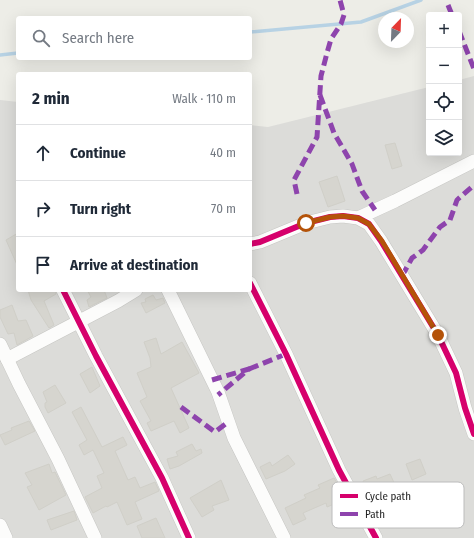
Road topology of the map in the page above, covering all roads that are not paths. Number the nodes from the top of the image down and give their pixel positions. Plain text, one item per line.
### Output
1 (474, 161) edge
2 (358, 218) junction
3 (252, 244) edge
4 (252, 287) edge
5 (64, 292) edge
6 (133, 292) edge
7 (169, 292) edge
8 (78, 321) junction
9 (0, 344) edge
10 (7, 359) junction
11 (469, 407) edge
12 (474, 434) edge
13 (346, 482) edge
14 (0, 525) edge
15 (371, 528) edge
16 (6, 538) edge
17 (95, 538) edge
18 (189, 538) edge
19 (284, 538) edge
20 (376, 538) edge

1 - 2 street
2 - 3 street
2 - 11 street
4 - 13 street
5 - 8 street
6 - 8 street
7 - 19 street
8 - 10 street
8 - 18 street
9 - 10 street
10 - 17 street
11 - 12 street
14 - 16 street
15 - 20 street

